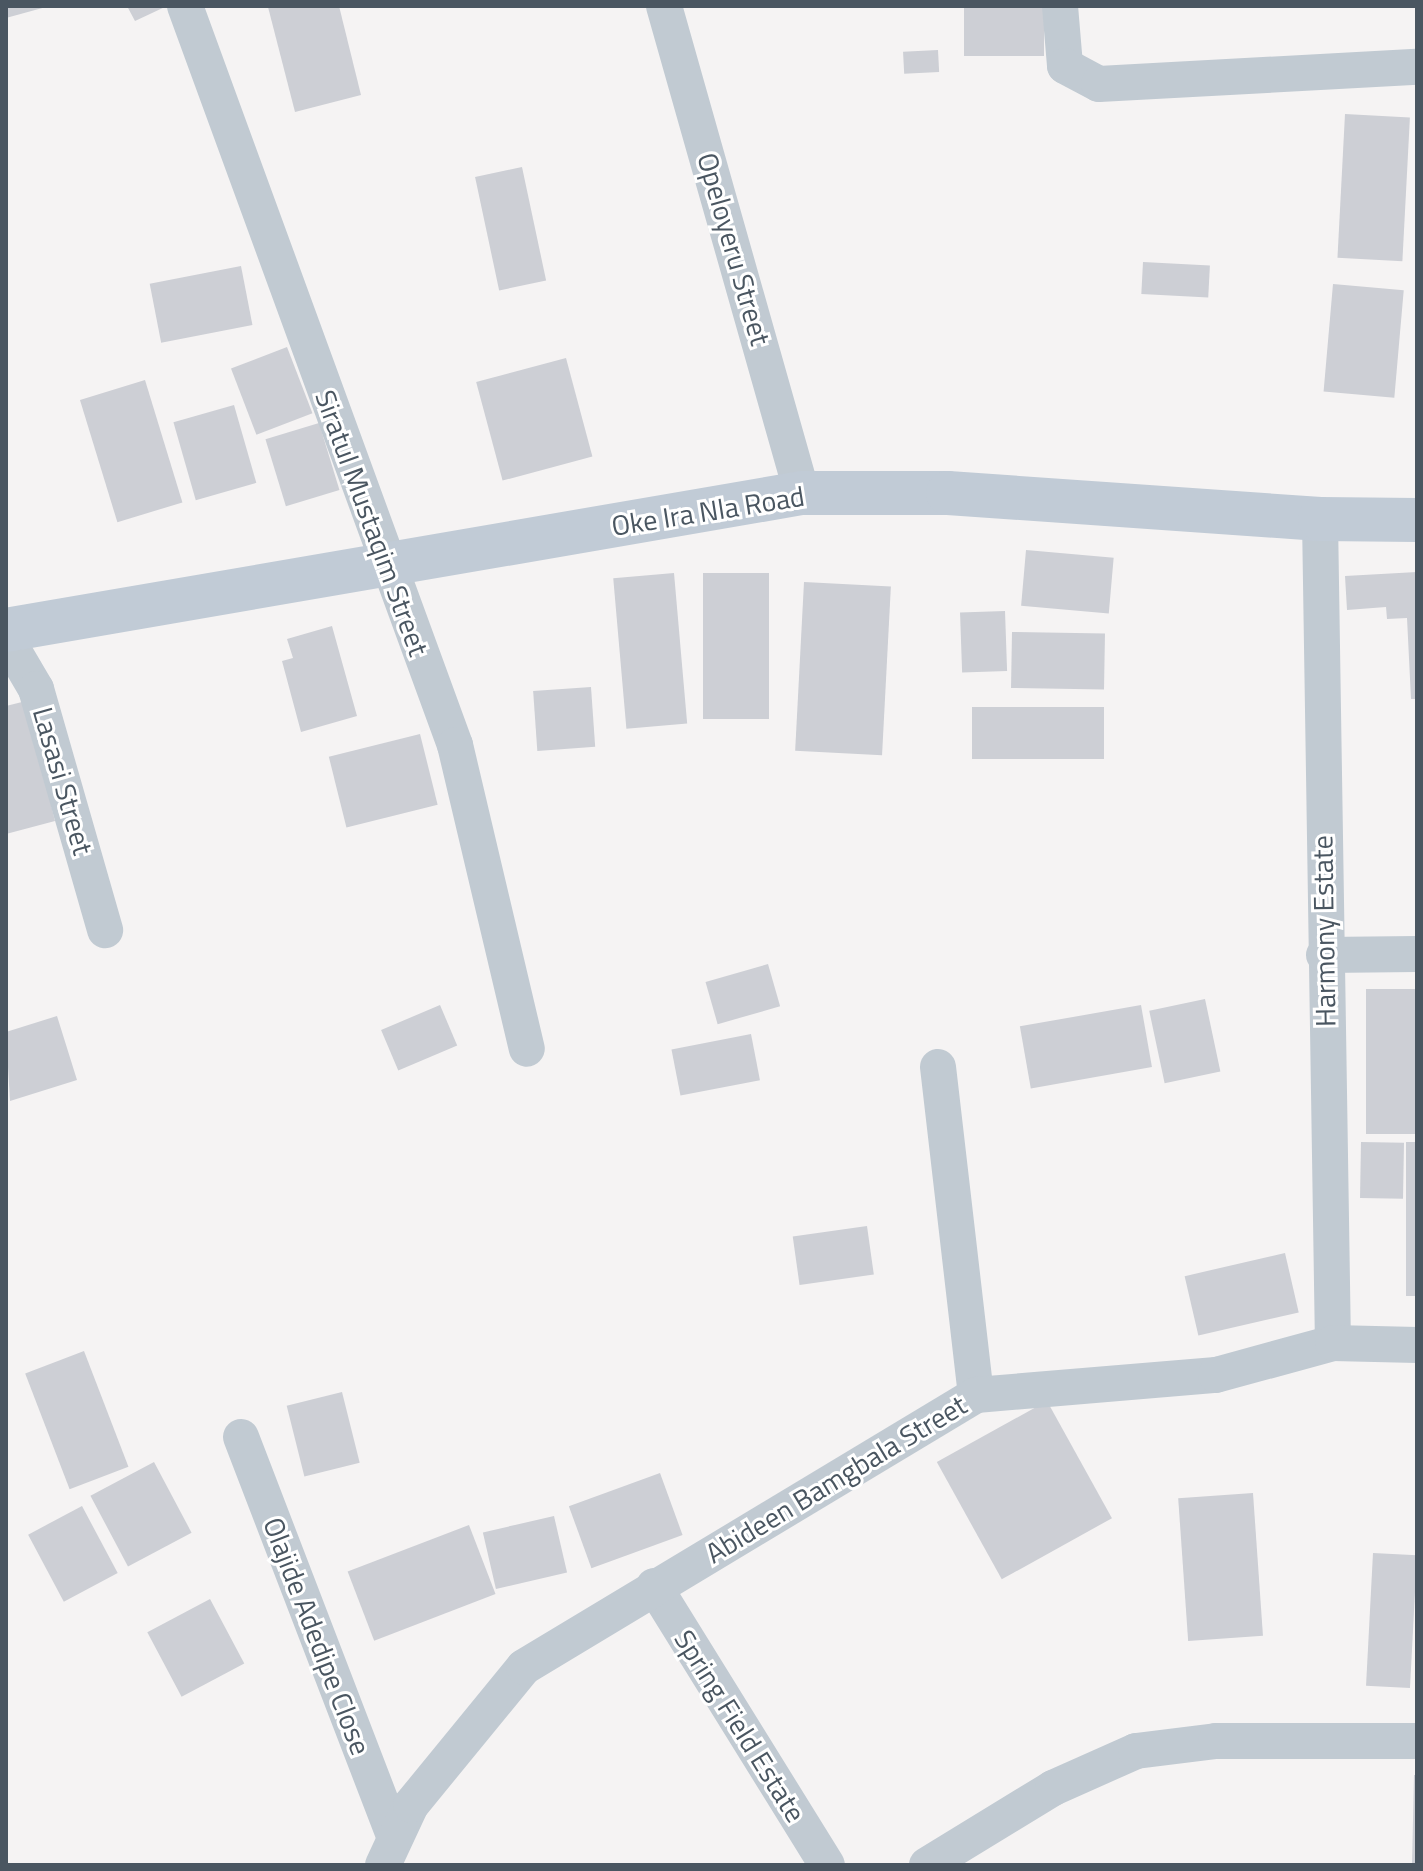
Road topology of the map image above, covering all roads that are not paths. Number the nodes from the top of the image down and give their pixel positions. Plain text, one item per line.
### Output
1 (185, 6) edge
2 (664, 6) edge
3 (1060, 6) edge
4 (1417, 67) edge
5 (802, 493) junction
6 (1320, 519) junction
7 (1417, 520) edge
8 (387, 568) junction
9 (6, 630) edge
10 (6, 638) edge
11 (105, 930) dead end
12 (1417, 954) edge
13 (1324, 955) junction
14 (527, 1049) dead end
15 (938, 1067) dead end
16 (1333, 1343) junction
17 (1417, 1345) edge
18 (976, 1395) junction
19 (241, 1437) dead end
20 (654, 1586) junction
21 (1417, 1741) edge
22 (388, 1850) edge
23 (827, 1865) edge
24 (927, 1865) edge

1 - 8 street, Siratul Mustaqim Street
2 - 5 street, Opeloyeru Street
3 - 4 street
5 - 6 street, Oke Ira Nla Road
5 - 8 street, Oke Ira Nla Road
6 - 7 street, Oke Ira Nla Road
6 - 13 street, Harmony Estate
8 - 9 street, Oke Ira Nla Road
8 - 14 street, Siratul Mustaqim Street
10 - 11 street, Lasasi Street
12 - 13 street
13 - 16 street, Harmony Estate
15 - 18 street
16 - 17 street, Abideen Bamgbala Street
16 - 18 street, Abideen Bamgbala Street
18 - 20 street, Abideen Bamgbala Street
19 - 22 street, Olajide Adedipe Close
20 - 22 street, Abideen Bamgbala Street
20 - 23 street, Spring Field Estate
21 - 24 street

